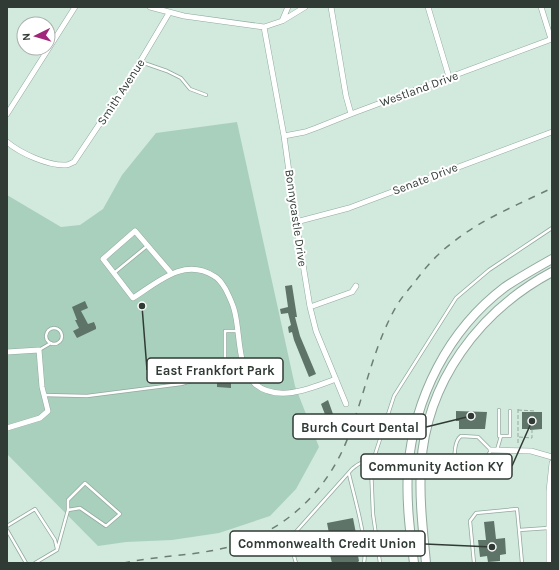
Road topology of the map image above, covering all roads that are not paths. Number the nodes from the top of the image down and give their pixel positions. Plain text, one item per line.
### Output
1 (75, 7) edge
2 (150, 7) edge
3 (288, 7) edge
4 (304, 7) edge
5 (331, 7) edge
6 (428, 7) edge
7 (541, 7) edge
8 (169, 13) junction
9 (282, 21) junction
10 (264, 27) junction
11 (551, 39) edge
12 (140, 62) junction
13 (449, 77) junction
14 (206, 95) dead end
15 (7, 114) edge
16 (351, 114) junction
17 (552, 132) edge
18 (284, 136) junction
19 (7, 142) edge
20 (296, 222) junction
21 (552, 228) edge
22 (148, 245) junction
23 (552, 259) edge
24 (552, 272) edge
25 (114, 273) junction
26 (171, 273) junction
27 (356, 286) dead end
28 (310, 307) junction
29 (238, 331) junction
30 (51, 343) junction
31 (39, 350) junction
32 (7, 352) edge
33 (244, 366) junction
34 (225, 372) junction
35 (336, 379) junction
36 (44, 395) junction
37 (346, 404) dead end
38 (499, 410) dead end
39 (510, 410) dead end
40 (7, 428) edge
41 (501, 436) junction
42 (494, 450) junction
43 (552, 457) edge
44 (372, 462) junction
45 (552, 464) edge
46 (348, 474) junction
47 (68, 510) junction
48 (7, 526) edge
49 (549, 528) junction
50 (7, 530) edge
51 (519, 530) junction
52 (58, 550) junction
53 (26, 563) edge
54 (35, 563) edge
55 (296, 563) edge
56 (364, 563) edge
57 (380, 563) edge
58 (414, 563) edge
59 (426, 563) edge
60 (474, 563) edge
61 (522, 563) edge
62 (549, 563) edge

1 - 15 street
2 - 8 street
3 - 9 street
4 - 9 street
5 - 16 street
6 - 13 street
7 - 11 street
8 - 10 street
8 - 12 street, Smith Avenue
9 - 10 street
10 - 18 street, Bonnycastle Drive
11 - 13 street, Westland Drive
12 - 14 lane
12 - 19 street, Smith Avenue
13 - 16 street, Westland Drive
16 - 18 street, Westland Drive
17 - 20 street, Senate Drive
18 - 20 street, Bonnycastle Drive
20 - 28 street, Bonnycastle Drive
21 - 44 lane
22 - 25 lane
22 - 25 street
22 - 26 street
23 - 58 main road
24 - 59 main road
25 - 26 street
26 - 29 street
27 - 28 street
28 - 35 street, Bonnycastle Drive
29 - 33 street
29 - 34 lane
30 - 30 lane
30 - 31 lane
31 - 32 street
31 - 36 street
33 - 34 lane
33 - 35 street
34 - 36 lane
35 - 37 street, Bonnycastle Drive
36 - 40 street
38 - 41 lane
39 - 41 lane
41 - 42 lane
42 - 42 lane
42 - 43 street
44 - 46 lane
44 - 57 lane
45 - 49 street
46 - 55 lane
46 - 56 lane
47 - 47 lane
47 - 52 lane
48 - 52 lane
49 - 51 lane
49 - 62 street
50 - 53 lane
51 - 60 lane
51 - 61 lane
52 - 54 lane

